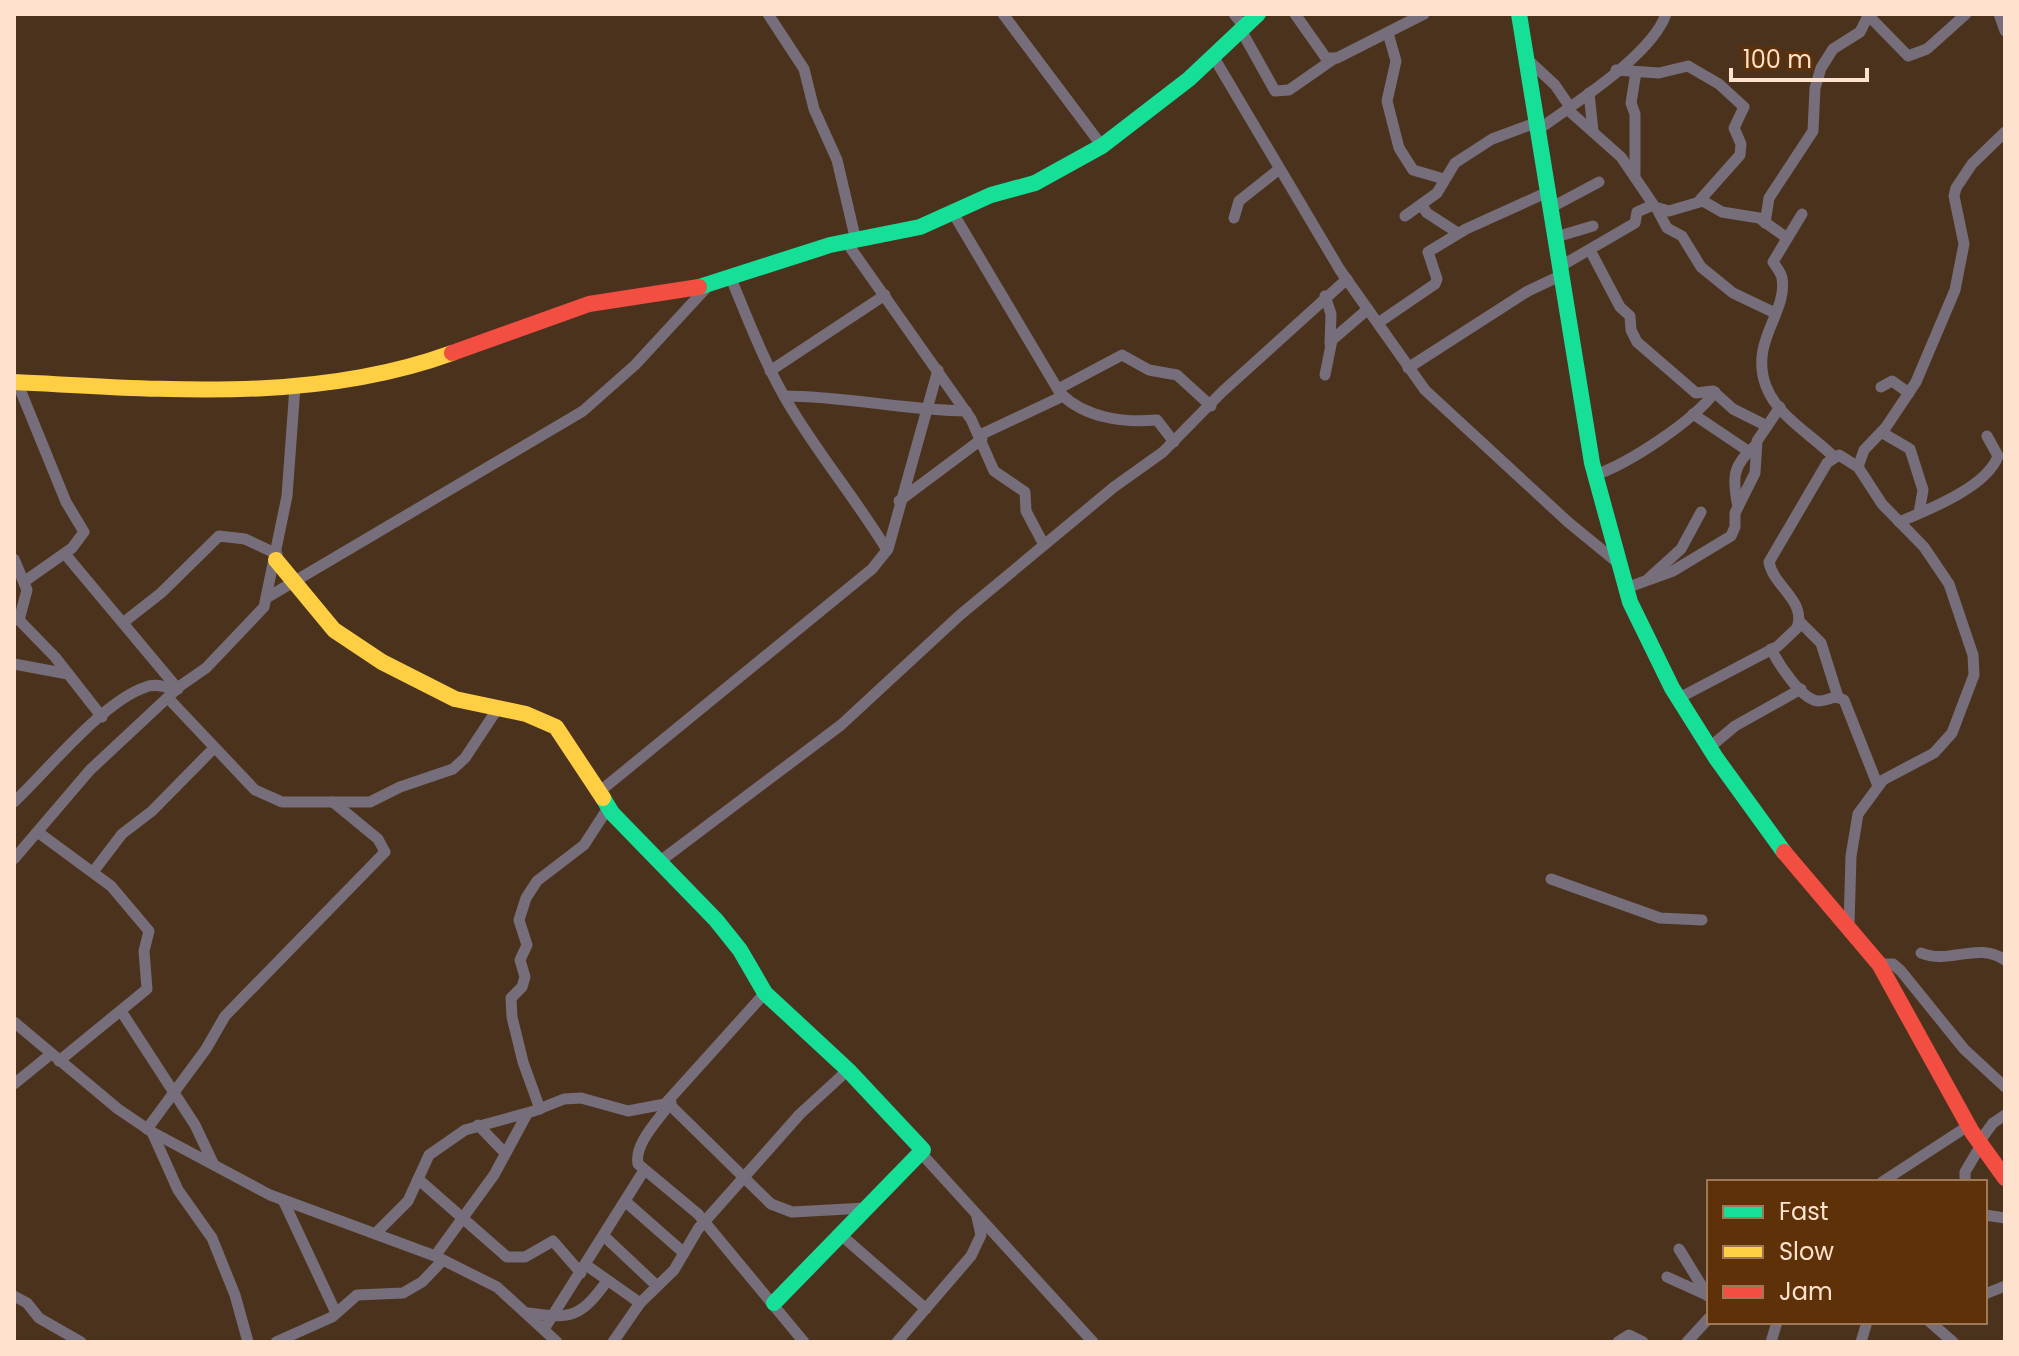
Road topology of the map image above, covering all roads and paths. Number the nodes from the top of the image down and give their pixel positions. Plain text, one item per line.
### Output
1 (768, 14) edge
2 (1003, 14) edge
3 (1258, 14) edge
4 (1295, 14) edge
5 (1424, 14) edge
6 (1522, 14) edge
7 (1666, 14) edge
8 (1868, 14) edge
9 (1966, 14) edge
10 (1999, 14) edge
11 (1240, 24) edge
12 (2005, 31) edge
13 (1388, 33) junction
14 (1213, 56) junction
15 (1335, 58) junction
16 (1526, 58) junction
17 (1616, 70) junction
18 (1636, 72) junction
19 (1589, 93) junction
20 (1569, 108) junction
21 (1539, 125) junction
22 (1593, 131) junction
23 (2005, 132) edge
24 (1102, 146) junction
25 (1278, 170) junction
26 (1635, 174) junction
27 (1444, 179) junction
28 (1599, 182) dead end
29 (1551, 199) junction
30 (1700, 200) junction
31 (1422, 206) junction
32 (1655, 207) junction
33 (953, 213) junction
34 (1802, 214) dead end
35 (1405, 216) dead end
36 (1234, 218) dead end
37 (1765, 223) junction
38 (1593, 226) dead end
39 (1458, 233) junction
40 (1556, 237) junction
41 (1787, 238) junction
42 (852, 242) junction
43 (1590, 250) junction
44 (1562, 270) junction
45 (1347, 279) junction
46 (732, 281) junction
47 (708, 286) junction
48 (885, 295) junction
49 (1325, 296) junction
50 (1368, 309) junction
51 (1775, 313) junction
52 (1378, 323) junction
53 (1330, 344) junction
54 (1408, 368) junction
55 (938, 370) junction
56 (770, 371) junction
57 (1325, 375) dead end
58 (16, 382) edge
59 (295, 387) junction
60 (1881, 387) dead end
61 (1061, 392) junction
62 (1715, 392) junction
63 (1909, 393) junction
64 (784, 396) junction
65 (1211, 406) junction
66 (1780, 407) junction
67 (928, 410) junction
68 (966, 411) junction
69 (1693, 414) junction
70 (1791, 419) junction
71 (1764, 429) junction
72 (1881, 432) junction
73 (1987, 436) dead end
74 (981, 437) junction
75 (1174, 442) junction
76 (1752, 448) junction
77 (1834, 457) junction
78 (1858, 467) junction
79 (1595, 475) junction
80 (899, 501) junction
81 (1738, 507) junction
82 (1701, 512) dead end
83 (1919, 513) junction
84 (1899, 522) junction
85 (1044, 545) junction
86 (887, 550) junction
87 (65, 554) junction
88 (276, 557) junction
89 (14, 559) edge
90 (1618, 563) junction
91 (25, 581) junction
92 (1646, 582) junction
93 (294, 583) junction
94 (1626, 588) junction
95 (268, 597) junction
96 (1799, 621) junction
97 (124, 622) junction
98 (1771, 649) junction
99 (14, 664) edge
100 (68, 674) junction
101 (1801, 689) junction
102 (174, 692) junction
103 (1838, 697) junction
104 (1679, 698) junction
105 (498, 708) junction
106 (102, 717) junction
107 (1710, 747) junction
108 (214, 748) junction
109 (1878, 786) junction
110 (599, 792) junction
111 (16, 797) edge
112 (333, 802) junction
113 (608, 808) junction
114 (39, 833) junction
115 (14, 859) edge
116 (659, 862) junction
117 (93, 872) junction
118 (1551, 879) dead end
119 (1702, 920) dead end
120 (1849, 926) junction
121 (1921, 953) dead end
122 (2005, 960) edge
123 (1879, 964) junction
124 (765, 993) junction
125 (121, 1011) junction
126 (14, 1022) edge
127 (55, 1058) junction
128 (848, 1070) junction
129 (14, 1084) edge
130 (2005, 1087) edge
131 (174, 1091) junction
132 (671, 1101) junction
133 (540, 1109) junction
134 (527, 1114) junction
135 (2005, 1115) edge
136 (478, 1125) junction
137 (1968, 1126) junction
138 (150, 1130) junction
139 (1980, 1144) junction
140 (920, 1152) junction
141 (505, 1153) junction
142 (213, 1163) junction
143 (643, 1172) junction
144 (745, 1178) junction
145 (2005, 1178) edge
146 (418, 1179) junction
147 (1885, 1180) edge
148 (1965, 1180) edge
149 (283, 1200) junction
150 (626, 1202) junction
151 (866, 1208) junction
152 (976, 1214) junction
153 (392, 1218) junction
154 (461, 1218) junction
155 (704, 1222) junction
156 (376, 1233) junction
157 (841, 1235) junction
158 (604, 1236) junction
159 (394, 1240) junction
160 (614, 1245) junction
161 (1679, 1249) dead end
162 (594, 1252) junction
163 (684, 1253) junction
164 (439, 1258) junction
165 (583, 1269) junction
166 (1667, 1277) dead end
167 (607, 1281) junction
168 (657, 1286) junction
169 (1707, 1293) edge
170 (1707, 1295) edge
171 (14, 1296) edge
172 (640, 1303) junction
173 (774, 1303) junction
174 (926, 1309) junction
175 (527, 1312) junction
176 (336, 1313) junction
177 (553, 1316) junction
178 (1707, 1320) edge
179 (1932, 1324) edge
180 (544, 1329) junction
181 (81, 1342) edge
182 (248, 1342) edge
183 (276, 1342) edge
184 (557, 1342) edge
185 (613, 1342) edge
186 (804, 1342) edge
187 (897, 1342) edge
188 (1093, 1342) edge
189 (1618, 1342) edge
190 (1643, 1342) edge
191 (1687, 1342) edge
192 (1953, 1342) edge

1 - 42 street
2 - 24 street
3 - 11 street
4 - 15 street
5 - 13 street
6 - 16 street
7 - 17 street
8 - 9 street
8 - 37 street
10 - 12 street
11 - 14 street
11 - 15 street
13 - 15 street
13 - 27 street
14 - 24 street
14 - 25 street
16 - 20 street
16 - 21 street
17 - 18 street
17 - 19 street
18 - 26 street
18 - 30 street
19 - 20 street
19 - 22 street
20 - 21 street
20 - 22 street
21 - 27 street
21 - 29 street
22 - 26 street
23 - 63 street
24 - 33 street
25 - 36 street
25 - 45 street
26 - 32 street
27 - 31 street
28 - 29 street
29 - 39 street
29 - 40 street
30 - 32 street
30 - 37 street
31 - 35 street
31 - 39 street
32 - 43 street
32 - 51 street
33 - 42 street
33 - 61 street
34 - 41 street
37 - 41 street
38 - 40 street
39 - 52 street
40 - 44 street
41 - 51 street
42 - 46 street
42 - 48 street
43 - 44 street
43 - 62 street
44 - 54 street
44 - 79 street
45 - 49 street
45 - 50 street
46 - 47 street
46 - 56 street
47 - 59 street
47 - 93 street
48 - 55 street
48 - 56 street
49 - 53 street
49 - 65 street
50 - 52 street
50 - 53 street
51 - 66 street
52 - 54 street
53 - 57 street
54 - 90 street
55 - 67 street
55 - 68 street
56 - 64 street
58 - 59 street
58 - 87 street
59 - 88 street
60 - 63 street
61 - 65 street
61 - 74 street
61 - 75 street
62 - 69 street
62 - 71 street
63 - 72 street
64 - 67 street
64 - 86 street
65 - 75 street
66 - 70 street
66 - 71 street
67 - 68 street
67 - 80 street
68 - 74 street
69 - 76 street
69 - 79 street
70 - 71 street
70 - 77 street
71 - 76 street
72 - 78 street
72 - 83 street
73 - 83 street
74 - 80 street
74 - 85 street
75 - 85 street
76 - 81 street
76 - 81 street
77 - 78 street
77 - 96 street
78 - 84 street
79 - 90 street
80 - 86 street
81 - 92 street
82 - 92 street
83 - 84 street
84 - 109 street
85 - 116 street
86 - 110 street
87 - 91 street
87 - 97 street
88 - 93 street
88 - 95 street
88 - 97 street
89 - 91 street
90 - 94 street
91 - 100 street
92 - 94 street
93 - 95 street
93 - 105 street
94 - 104 street
95 - 102 street
96 - 98 street
96 - 103 street
97 - 102 street
98 - 101 street
98 - 104 street
99 - 100 street
100 - 106 street
101 - 103 street
101 - 107 street
102 - 106 street
102 - 108 street
102 - 114 street
103 - 109 street
104 - 107 street
105 - 110 street
105 - 112 street
106 - 111 street
107 - 120 street
108 - 112 street
108 - 117 street
109 - 120 street
110 - 113 street
112 - 131 street
113 - 116 street
113 - 133 street
114 - 115 street
114 - 117 street
116 - 124 street
117 - 125 street
118 - 119 street
120 - 123 street
121 - 122 street
123 - 130 street
123 - 137 street
124 - 128 street
124 - 132 street
125 - 127 street
125 - 131 street
126 - 127 street
127 - 129 street
127 - 138 street
128 - 140 street
128 - 144 street
131 - 138 street
131 - 142 street
132 - 133 street
132 - 143 street
132 - 144 street
133 - 134 street
134 - 136 street
134 - 141 street
135 - 139 street
136 - 141 street
136 - 146 street
137 - 139 street
137 - 147 street
138 - 142 street
138 - 182 street
139 - 145 street
139 - 148 street
140 - 151 street
140 - 152 street
141 - 154 street
142 - 149 street
143 - 150 street
143 - 155 street
144 - 151 street
144 - 155 street
146 - 153 street
146 - 154 street
149 - 156 street
149 - 176 street
150 - 158 street
150 - 163 street
151 - 157 street
152 - 174 street
152 - 188 street
153 - 156 street
153 - 159 street
154 - 164 street
154 - 165 street
155 - 163 street
155 - 173 street
156 - 159 street
157 - 173 street
157 - 174 street
158 - 160 street
158 - 162 street
159 - 164 street
160 - 162 street
160 - 168 street
161 - 169 street
162 - 165 street
163 - 168 street
164 - 175 street
164 - 176 street
165 - 167 street
165 - 177 street
166 - 170 street
167 - 172 street
167 - 177 street
168 - 172 street
171 - 181 street
172 - 185 street
173 - 186 street
174 - 187 street
175 - 177 street
175 - 180 street
176 - 183 street
177 - 180 street
178 - 191 street
179 - 192 street
180 - 184 street
189 - 190 street

